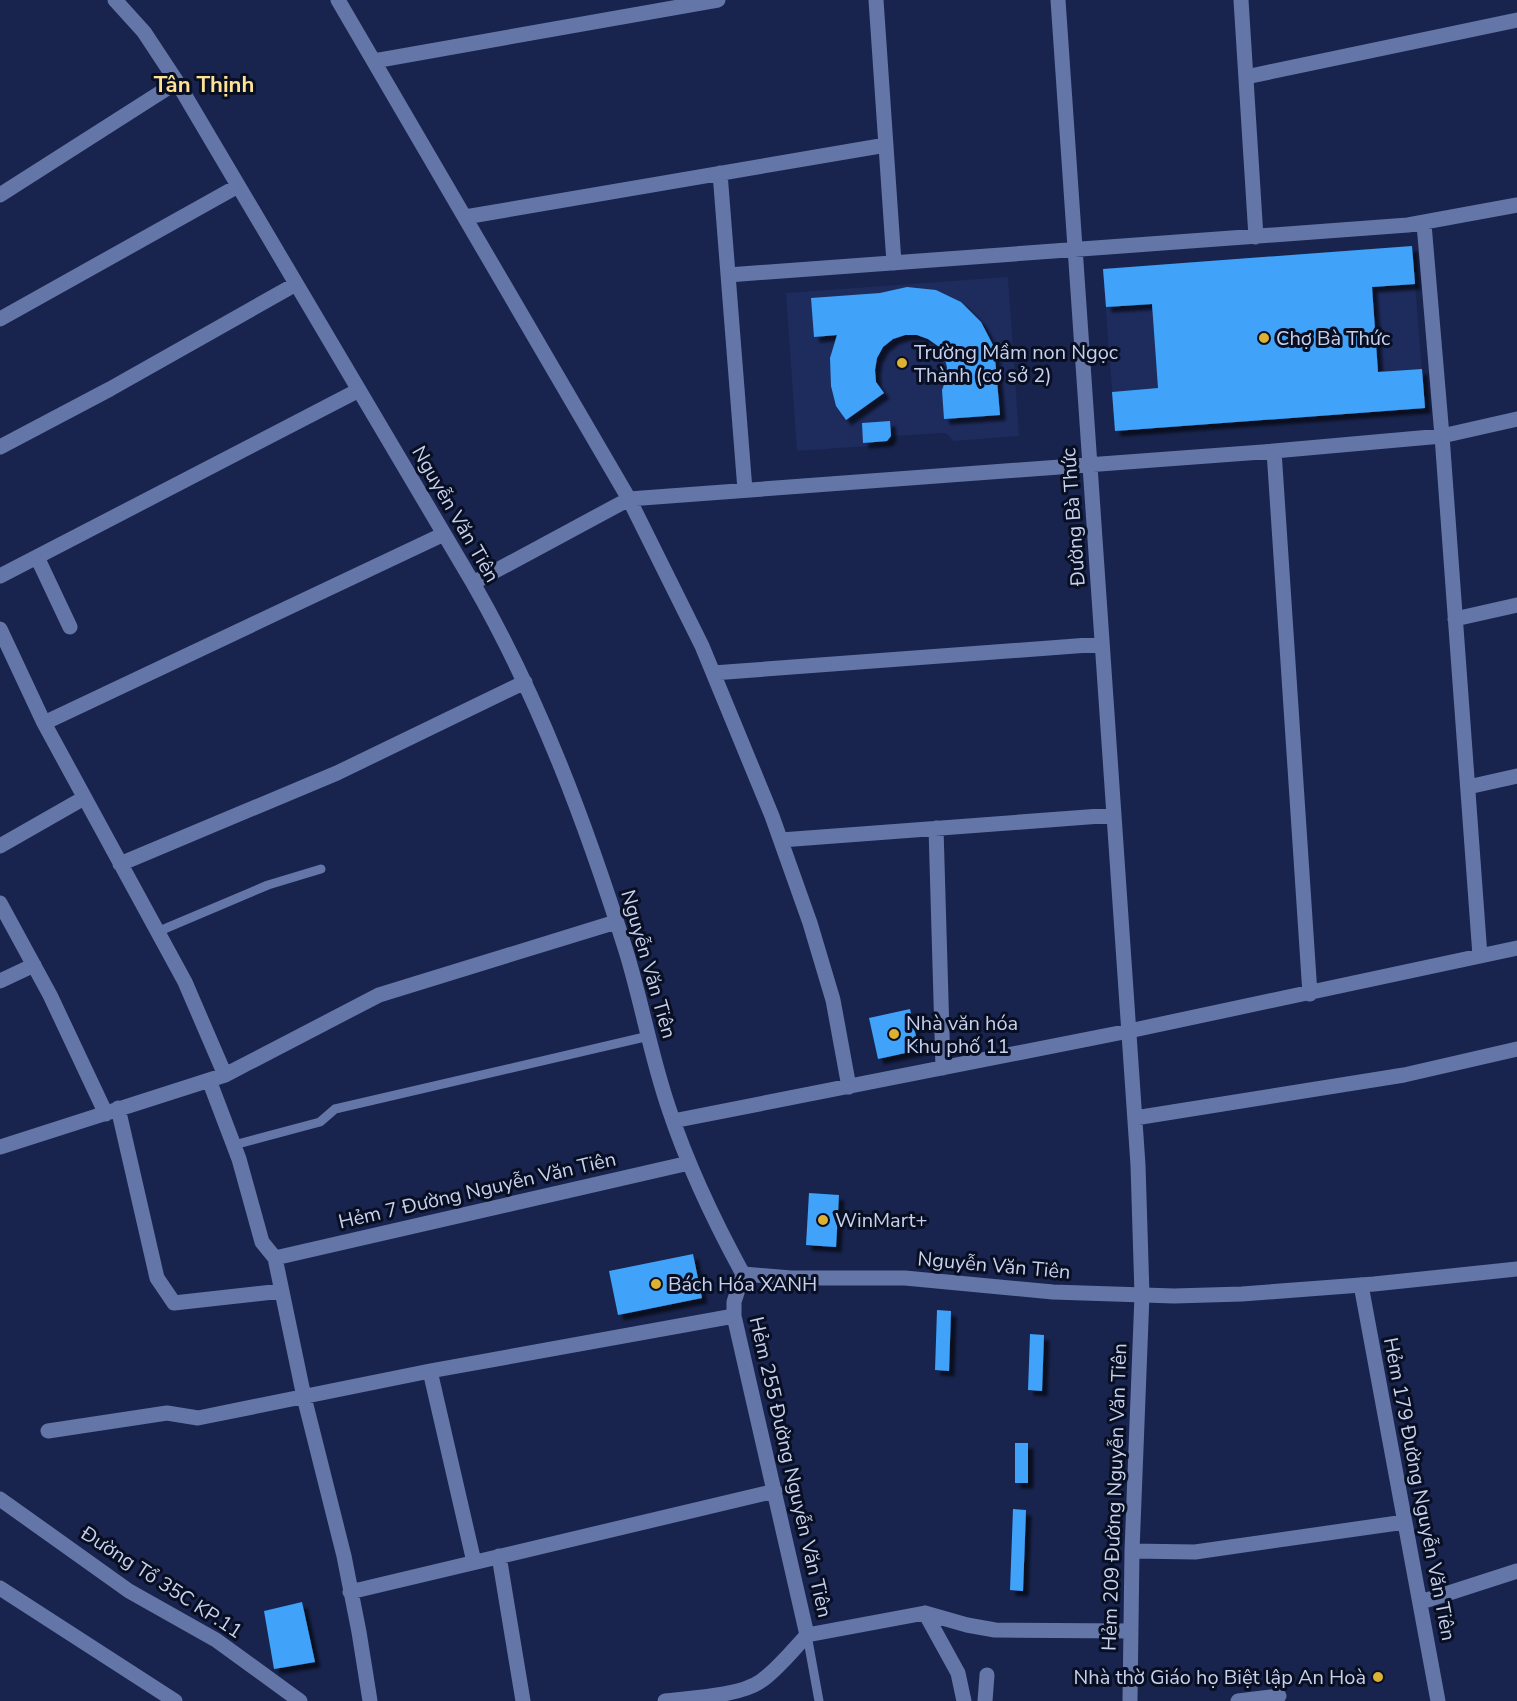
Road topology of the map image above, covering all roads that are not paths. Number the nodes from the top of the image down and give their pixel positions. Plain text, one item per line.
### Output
1 (116, 0) edge
2 (338, 0) edge
3 (718, 0) edge
4 (876, 0) edge
5 (1058, 0) edge
6 (1241, 0) edge
7 (1517, 20) edge
8 (374, 61) junction
9 (1246, 77) junction
10 (177, 82) junction
11 (886, 145) junction
12 (720, 173) junction
13 (238, 186) junction
14 (0, 195) edge
15 (1517, 205) edge
16 (465, 217) junction
17 (1424, 224) junction
18 (1256, 237) junction
19 (1075, 250) junction
20 (894, 263) junction
21 (728, 275) junction
22 (296, 284) junction
23 (0, 319) edge
24 (359, 390) junction
25 (1517, 419) edge
26 (1442, 436) junction
27 (0, 447) edge
28 (1274, 451) junction
29 (1090, 465) junction
30 (745, 490) junction
31 (629, 499) junction
32 (444, 534) junction
33 (37, 557) junction
34 (0, 576) edge
35 (473, 583) junction
36 (1517, 605) edge
37 (1455, 619) junction
38 (70, 627) dead end
39 (0, 629) edge
40 (1102, 645) junction
41 (713, 673) junction
42 (525, 682) junction
43 (44, 723) junction
44 (1517, 776) edge
45 (1468, 787) junction
46 (84, 798) junction
47 (1114, 815) junction
48 (936, 828) junction
49 (781, 840) junction
50 (0, 846) edge
51 (120, 864) junction
52 (321, 869) dead end
53 (0, 903) edge
54 (616, 922) junction
55 (157, 932) junction
56 (1517, 948) edge
57 (1480, 956) junction
58 (34, 965) junction
59 (0, 981) edge
60 (1310, 994) junction
61 (1129, 1031) junction
62 (649, 1036) junction
63 (1517, 1049) edge
64 (943, 1068) junction
65 (225, 1075) junction
66 (209, 1080) junction
67 (849, 1087) junction
68 (112, 1111) junction
69 (1135, 1118) junction
70 (673, 1121) junction
71 (234, 1145) junction
72 (0, 1147) edge
73 (689, 1163) junction
74 (275, 1258) junction
75 (1517, 1269) edge
76 (743, 1274) junction
77 (1361, 1285) junction
78 (282, 1291) junction
79 (1142, 1295) junction
80 (734, 1316) junction
81 (430, 1371) junction
82 (304, 1396) junction
83 (48, 1431) dead end
84 (776, 1491) junction
85 (0, 1499) edge
86 (1404, 1522) junction
87 (1132, 1551) junction
88 (499, 1556) junction
89 (474, 1562) junction
90 (1517, 1571) edge
91 (0, 1588) edge
92 (350, 1592) junction
93 (1421, 1602) junction
94 (925, 1613) junction
95 (1131, 1631) junction
96 (807, 1635) junction
97 (987, 1675) dead end
98 (1279, 1696) dead end
99 (175, 1701) edge
100 (300, 1701) edge
101 (370, 1701) edge
102 (523, 1701) edge
103 (665, 1701) edge
104 (819, 1701) edge
105 (964, 1701) edge
106 (986, 1701) edge
107 (1130, 1701) edge
108 (1238, 1701) edge
109 (1438, 1701) edge

1 - 10 street, Nguyễn Văn Tiên
2 - 8 street
3 - 8 street
4 - 11 street
5 - 19 street, Đường Bà Thức
6 - 9 street
7 - 9 street
8 - 16 street
9 - 18 street
10 - 13 street, Nguyễn Văn Tiên
10 - 14 street
11 - 12 street
11 - 20 street
12 - 16 street
12 - 21 street
13 - 22 street, Nguyễn Văn Tiên
13 - 23 street
15 - 17 street
16 - 31 street
17 - 18 street
17 - 26 street
18 - 19 street
19 - 20 street
19 - 29 street, Đường Bà Thức
20 - 21 street
21 - 30 street
22 - 24 street, Nguyễn Văn Tiên
22 - 27 street
24 - 32 street, Nguyễn Văn Tiên
24 - 33 street
25 - 26 street
26 - 28 street
26 - 37 street
28 - 29 street
28 - 60 street
29 - 30 street
29 - 40 street, Đường Bà Thức
30 - 31 street
31 - 35 street
31 - 41 street
32 - 35 street, Nguyễn Văn Tiên
32 - 43 street
33 - 34 street
33 - 38 street
35 - 42 street, Nguyễn Văn Tiên
36 - 37 street
37 - 45 street
39 - 43 street
40 - 41 street
40 - 47 street, Đường Bà Thức
41 - 49 street
42 - 51 street
42 - 54 street, Nguyễn Văn Tiên
43 - 46 street
44 - 45 street
45 - 57 street
46 - 50 street
46 - 51 street
47 - 48 street
47 - 61 street, Đường Bà Thức
48 - 49 street
48 - 64 street
49 - 67 street
51 - 55 street
52 - 55 lane
53 - 58 street
54 - 62 street, Nguyễn Văn Tiên
54 - 65 street
55 - 65 street
56 - 57 street
57 - 60 street
58 - 59 street
58 - 68 street
60 - 61 street
61 - 64 street
61 - 69 street, Đường Bà Thức
62 - 70 street, Nguyễn Văn Tiên
62 - 71 lane
63 - 69 street
64 - 67 street
65 - 66 street
66 - 68 street
66 - 71 street
67 - 70 street
68 - 72 street
68 - 78 street
69 - 79 street, Hẻm 209 Đường Nguyễn Văn Tiên
70 - 73 street, Nguyễn Văn Tiên
71 - 74 street
73 - 74 street, Hẻm 7 Đường Nguyễn Văn Tiên
73 - 76 street, Nguyễn Văn Tiên
74 - 78 street
75 - 77 street, Nguyễn Văn Tiên
76 - 79 street, Nguyễn Văn Tiên
76 - 80 street, Hẻm 255 Đường Nguyễn Văn Tiên
77 - 79 street, Nguyễn Văn Tiên
77 - 86 street, Hẻm 179 Đường Nguyễn Văn Tiên
78 - 82 street
79 - 87 street, Hẻm 209 Đường Nguyễn Văn Tiên
80 - 81 street
80 - 84 street, Hẻm 255 Đường Nguyễn Văn Tiên
81 - 82 street
81 - 89 street
82 - 83 street
82 - 92 street
84 - 88 street
84 - 96 street, Hẻm 255 Đường Nguyễn Văn Tiên
85 - 100 street, Đường Tổ 35C KP.11
86 - 87 street
86 - 93 street, Hẻm 179 Đường Nguyễn Văn Tiên
87 - 95 street, Hẻm 209 Đường Nguyễn Văn Tiên
88 - 89 street
88 - 102 street
89 - 92 street
90 - 93 street
91 - 99 street
92 - 101 street
93 - 109 street, Hẻm 179 Đường Nguyễn Văn Tiên
94 - 95 street
94 - 96 street
94 - 105 street
95 - 107 street, Hẻm 209 Đường Nguyễn Văn Tiên
96 - 103 street
96 - 104 lane
97 - 106 street
98 - 108 street

